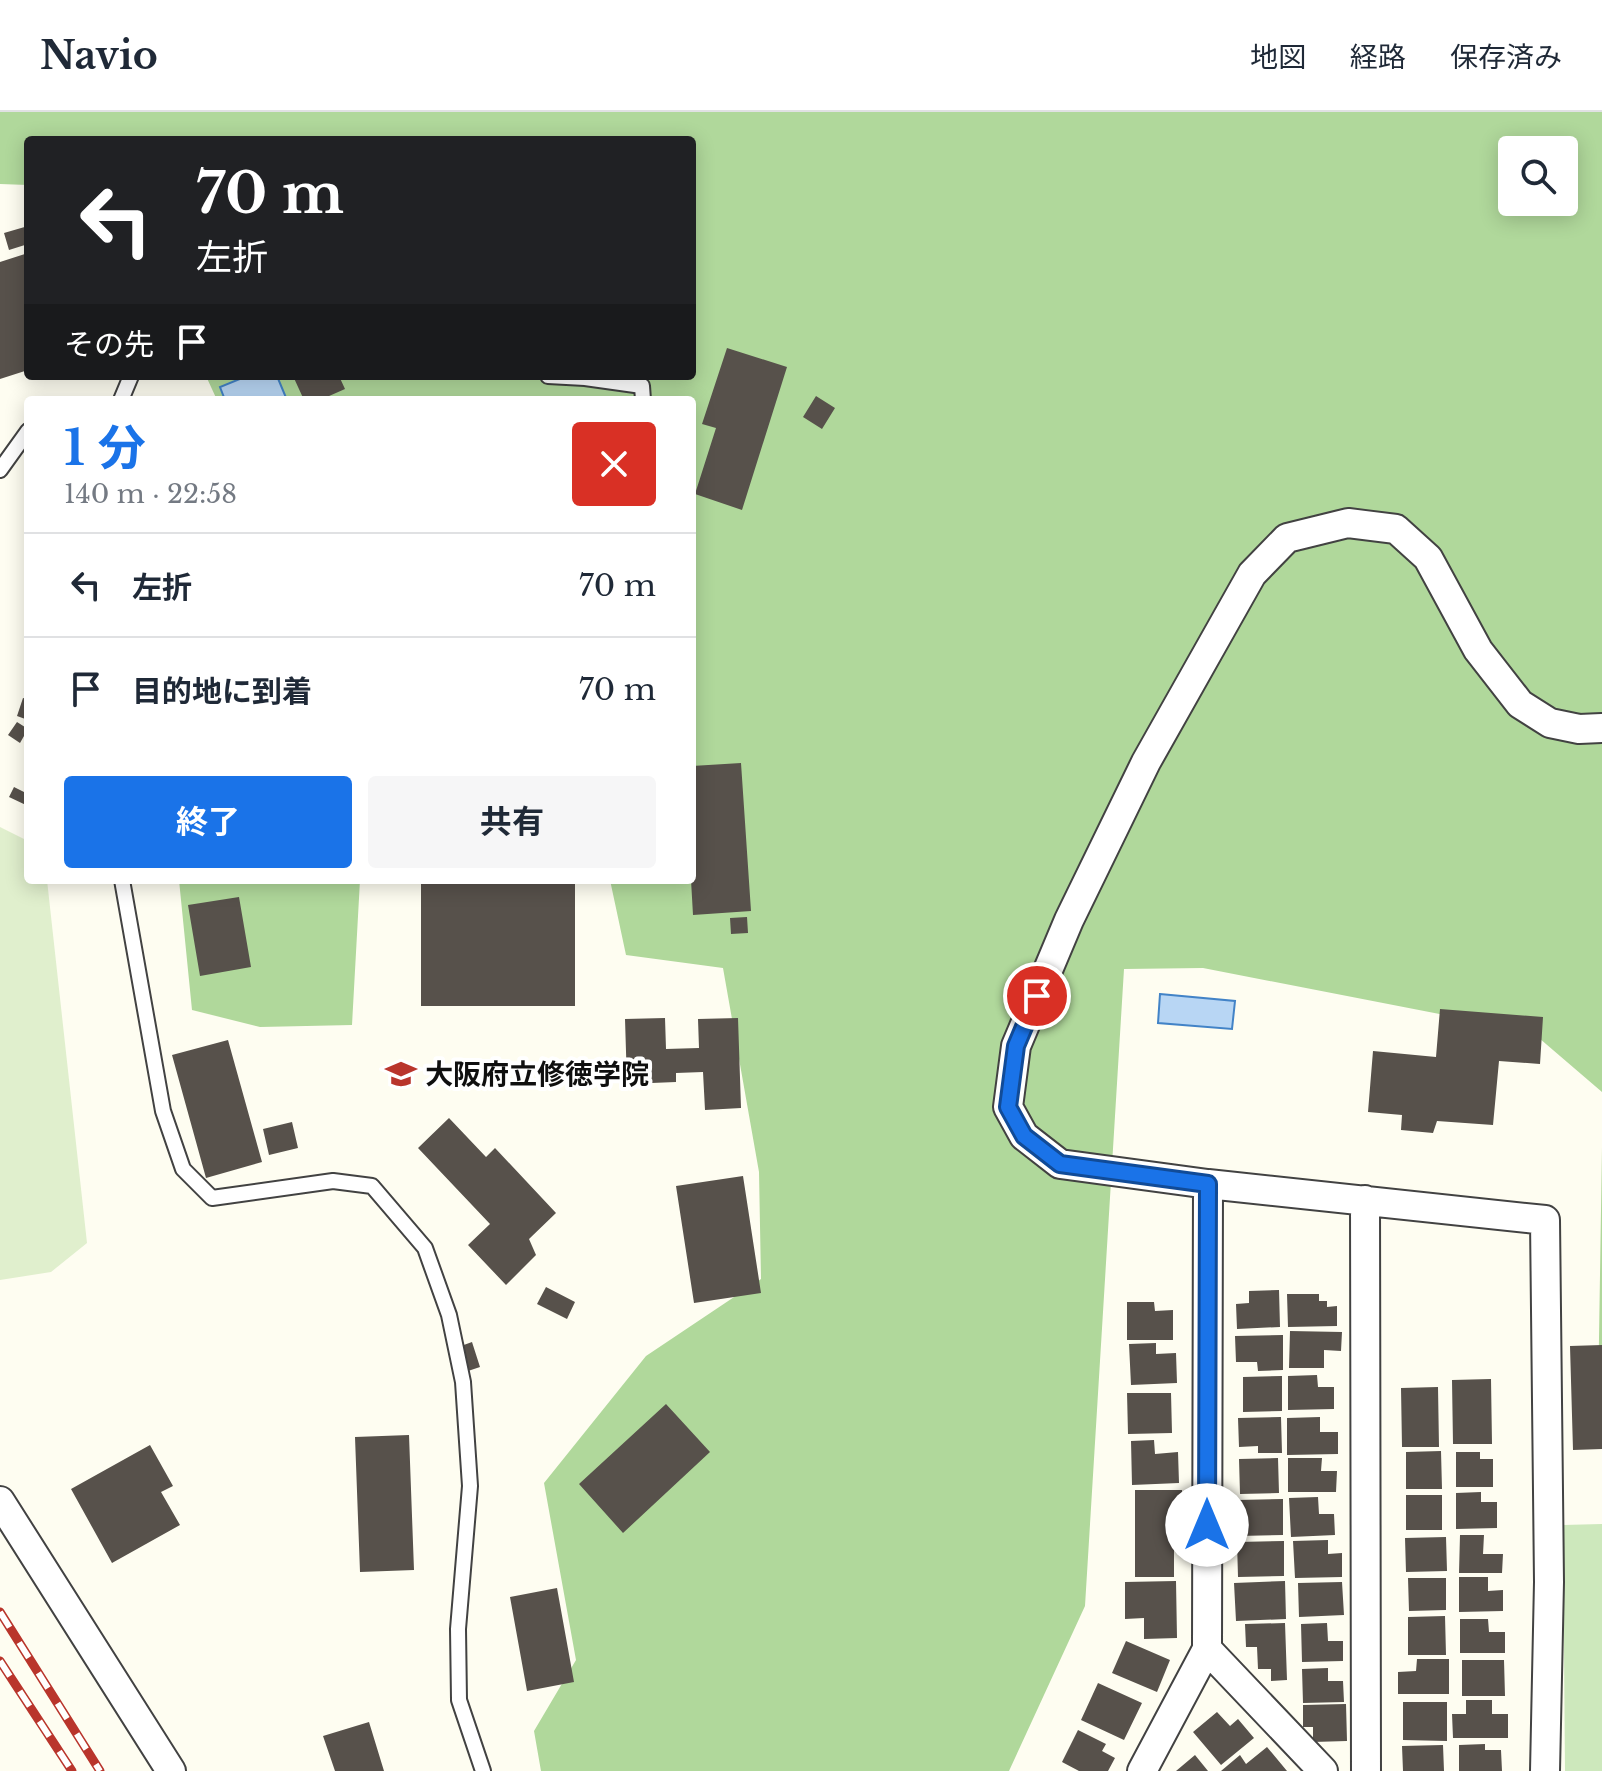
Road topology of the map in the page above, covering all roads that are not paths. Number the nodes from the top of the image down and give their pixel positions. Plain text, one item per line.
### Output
1 (599, 380) edge
2 (643, 396) edge
3 (24, 437) edge
4 (0, 470) edge
5 (1602, 728) edge
6 (123, 884) edge
7 (1208, 1184) junction
8 (1365, 1200) junction
9 (0, 1501) edge
10 (1207, 1649) junction
11 (171, 1771) edge
12 (483, 1771) edge
13 (1142, 1771) edge
14 (1323, 1771) edge
15 (1366, 1771) edge
16 (1545, 1771) edge

1 - 2 lane
3 - 4 lane
5 - 7 street
6 - 12 lane
7 - 8 street
7 - 10 street
8 - 15 street
8 - 16 street
9 - 11 street
10 - 13 street
10 - 14 street

